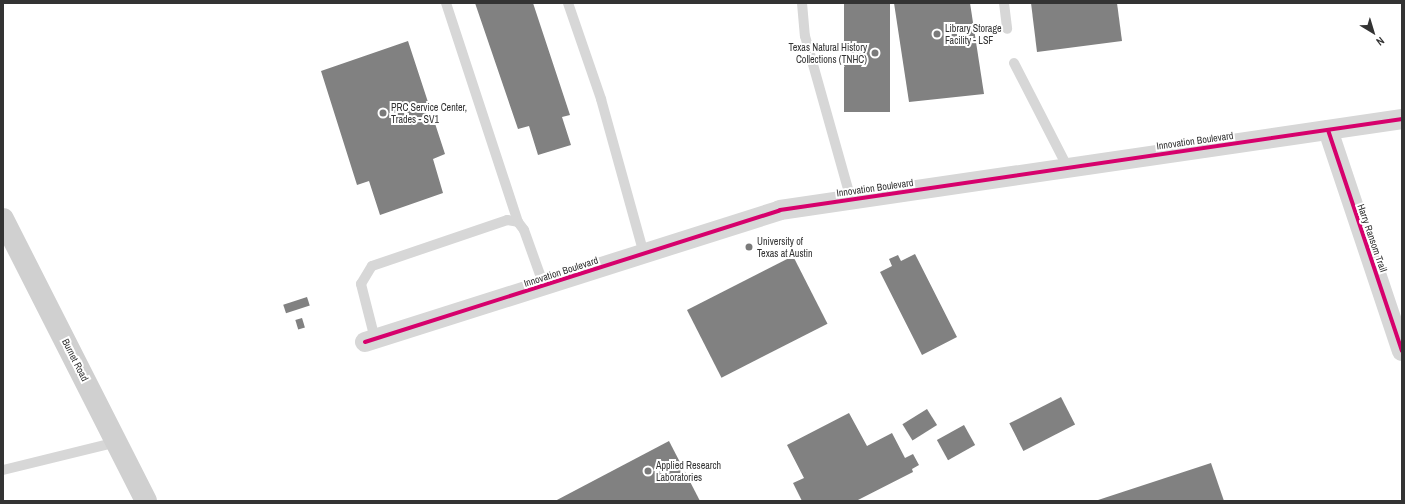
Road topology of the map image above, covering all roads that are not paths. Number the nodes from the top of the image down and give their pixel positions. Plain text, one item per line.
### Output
1 (446, 3) edge
2 (568, 3) edge
3 (802, 3) edge
4 (1004, 3) edge
5 (1007, 29) dead end
6 (1014, 64) dead end
7 (1402, 119) edge
8 (1328, 130) junction
9 (1068, 168) junction
10 (851, 200) junction
11 (3, 219) edge
12 (518, 222) junction
13 (644, 254) junction
14 (544, 286) junction
15 (370, 341) joint
16 (1402, 351) edge
17 (117, 442) junction
18 (3, 470) edge
19 (146, 501) edge

1 - 12 lane
2 - 13 lane
3 - 10 lane
4 - 5 lane
6 - 9 lane
7 - 8 street, Innovation Boulevard
8 - 9 street, Innovation Boulevard
8 - 16 street, Harry Ransom Trail
9 - 10 street, Innovation Boulevard
10 - 13 street, Innovation Boulevard
11 - 17 main road, Burnet Road
12 - 14 lane
12 - 15 lane
13 - 14 street, Innovation Boulevard
14 - 15 street, Innovation Boulevard
17 - 18 lane
17 - 19 main road, Burnet Road

